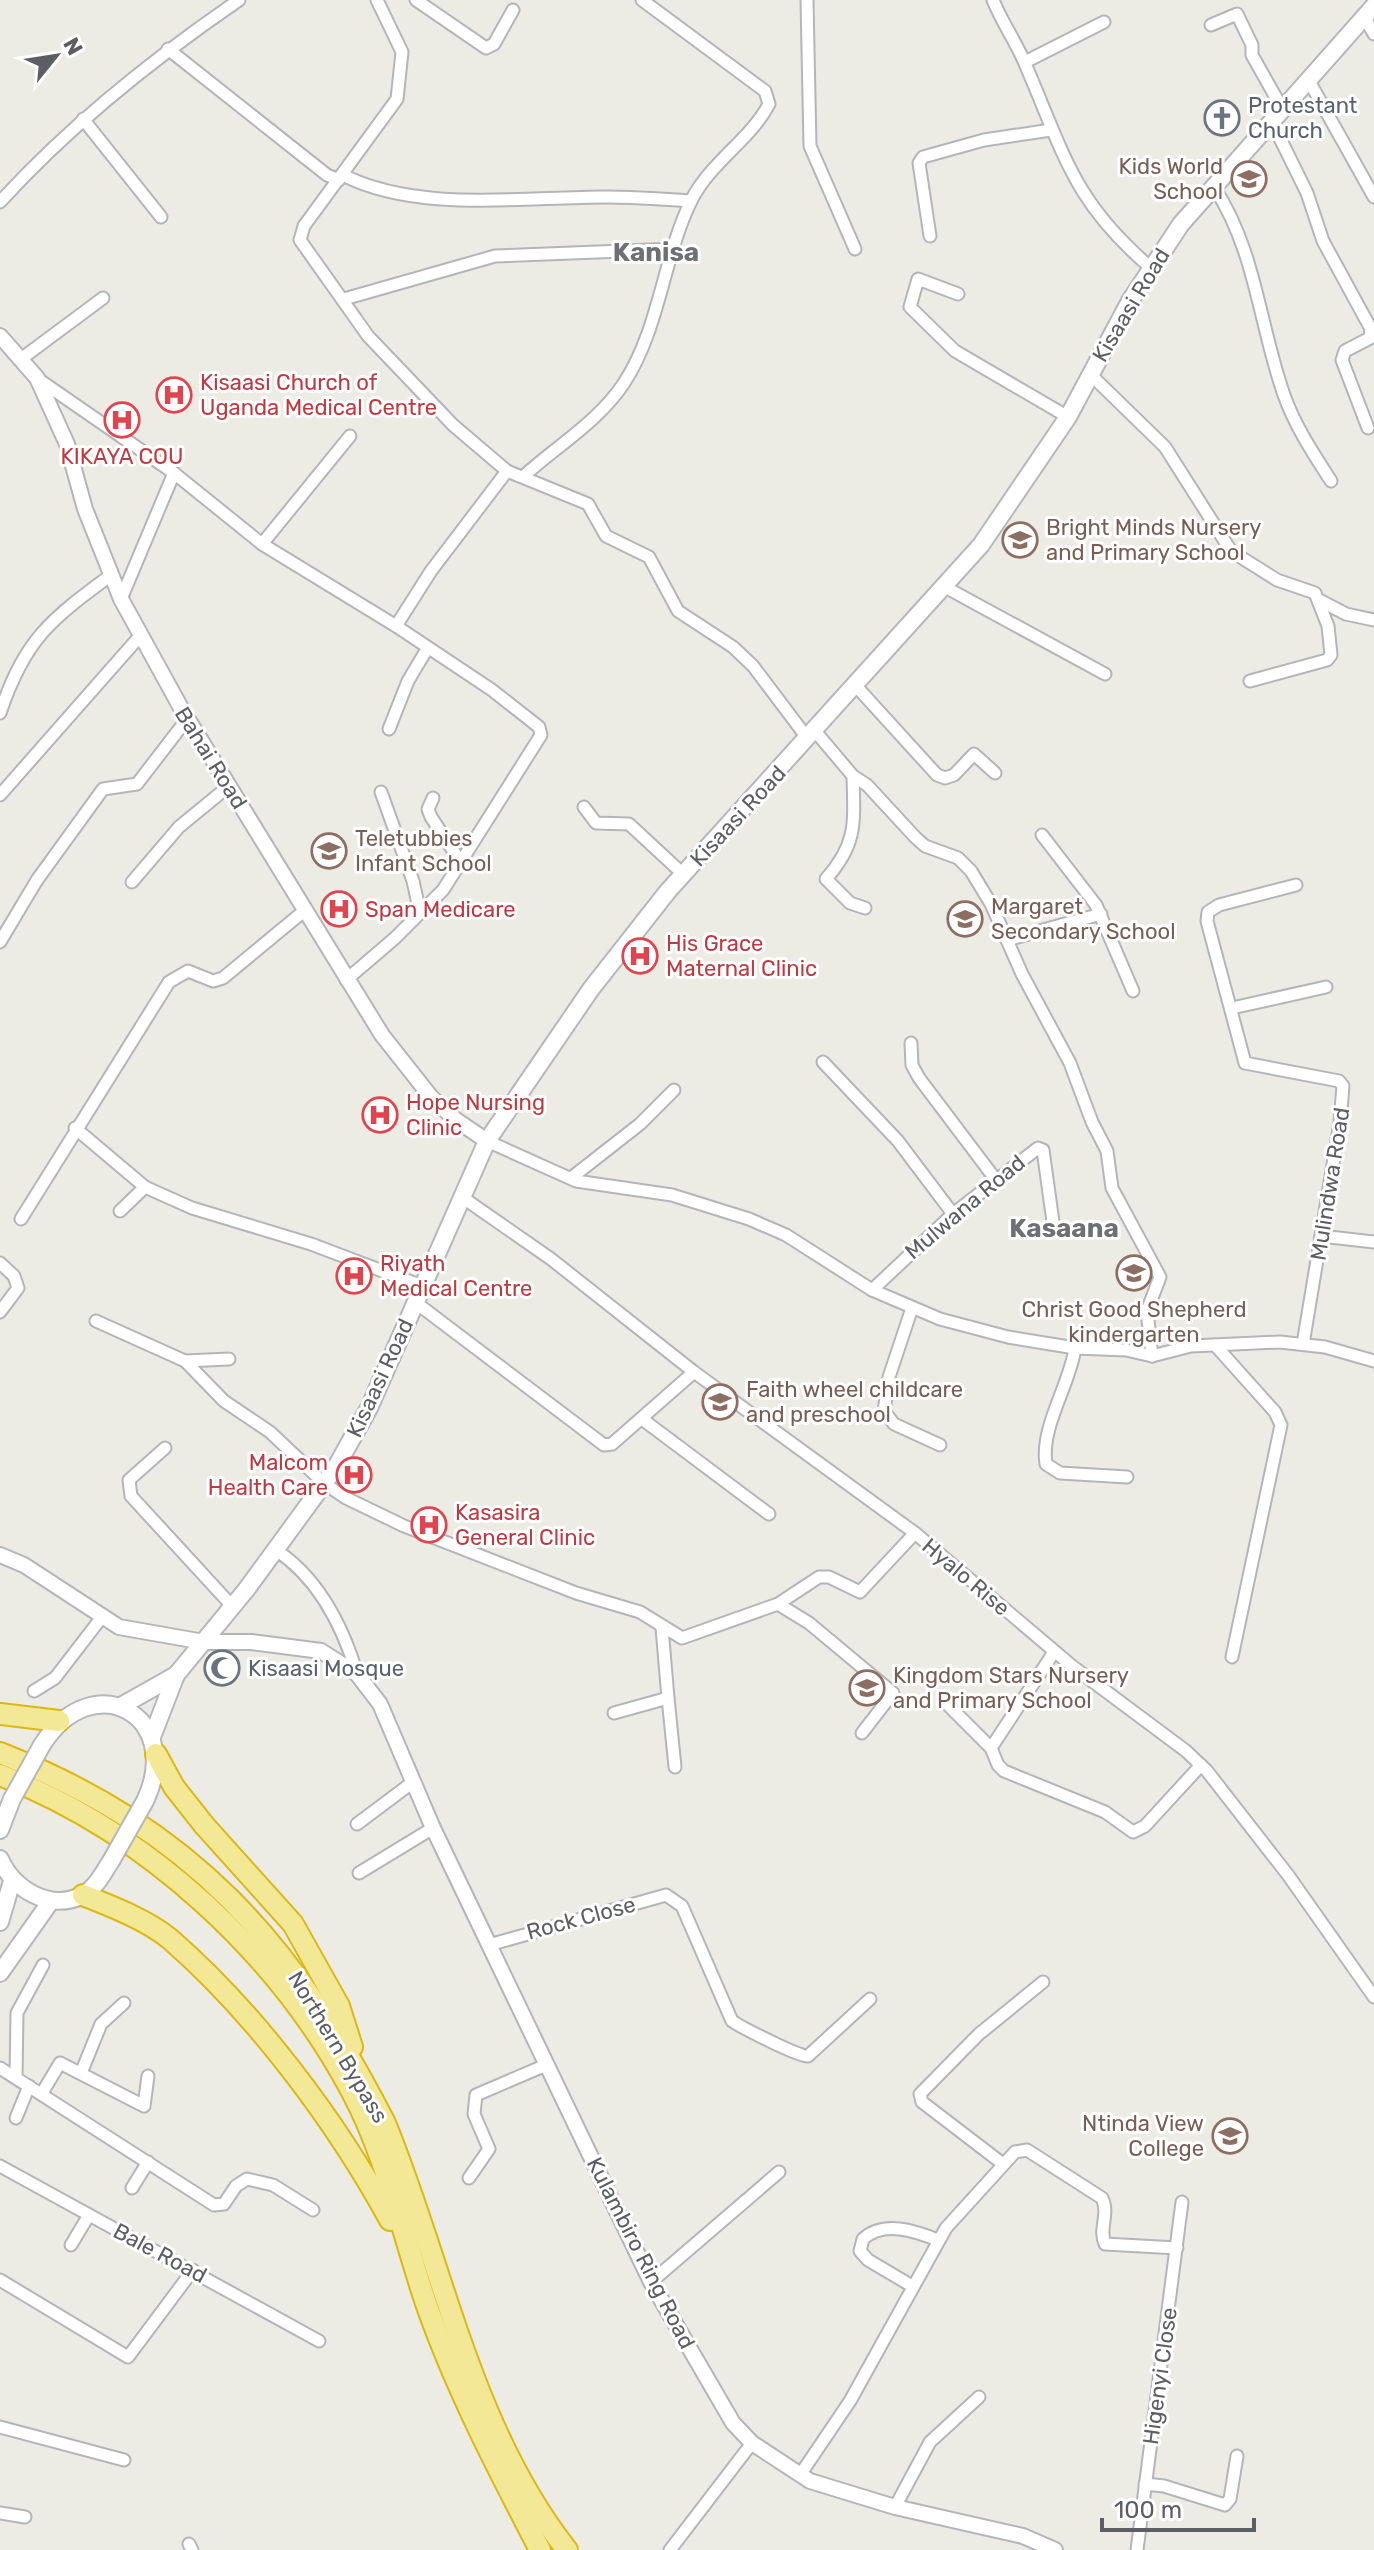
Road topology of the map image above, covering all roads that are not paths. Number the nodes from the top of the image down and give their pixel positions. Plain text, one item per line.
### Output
1 (239, 0) edge
2 (377, 0) edge
3 (416, 0) edge
4 (642, 0) edge
5 (807, 0) edge
6 (993, 0) edge
7 (1369, 8) edge
8 (513, 10) dead end
9 (1104, 22) dead end
10 (1211, 25) dead end
11 (1374, 34) edge
12 (168, 49) junction
13 (1025, 62) junction
14 (1309, 81) junction
15 (1278, 116) junction
16 (83, 119) junction
17 (1051, 130) junction
18 (341, 177) junction
19 (1214, 187) junction
20 (1374, 197) edge
21 (691, 201) junction
22 (0, 202) edge
23 (161, 217) dead end
24 (930, 236) dead end
25 (674, 249) junction
26 (855, 249) dead end
27 (1151, 268) junction
28 (958, 294) dead end
29 (103, 298) dead end
30 (344, 299) junction
31 (0, 336) edge
32 (21, 359) junction
33 (1090, 374) junction
34 (37, 378) junction
35 (1068, 417) junction
36 (1368, 428) dead end
37 (350, 436) dead end
38 (507, 471) junction
39 (174, 473) junction
40 (525, 475) junction
41 (1331, 481) dead end
42 (262, 544) junction
43 (111, 575) junction
44 (945, 587) junction
45 (121, 599) junction
46 (1319, 600) junction
47 (1374, 620) edge
48 (396, 626) junction
49 (140, 636) junction
50 (427, 649) junction
51 (1105, 674) dead end
52 (1250, 681) dead end
53 (856, 686) junction
54 (0, 713) edge
55 (187, 719) junction
56 (389, 729) dead end
57 (812, 735) junction
58 (995, 773) dead end
59 (853, 776) junction
60 (229, 786) junction
61 (381, 792) dead end
62 (0, 795) edge
63 (433, 798) dead end
64 (584, 807) dead end
65 (1042, 835) dead end
66 (460, 861) junction
67 (683, 874) junction
68 (132, 882) dead end
69 (1296, 885) dead end
70 (865, 908) dead end
71 (304, 911) junction
72 (420, 913) junction
73 (1101, 914) junction
74 (1007, 940) junction
75 (0, 942) edge
76 (346, 980) junction
77 (1326, 987) dead end
78 (1133, 991) dead end
79 (1232, 1008) junction
80 (911, 1043) dead end
81 (823, 1062) dead end
82 (674, 1090) dead end
83 (75, 1128) junction
84 (487, 1141) junction
85 (571, 1178) junction
86 (996, 1180) junction
87 (145, 1187) junction
88 (462, 1197) junction
89 (120, 1211) dead end
90 (953, 1214) junction
91 (21, 1219) dead end
92 (1053, 1222) dead end
93 (1321, 1236) junction
94 (1374, 1242) edge
95 (0, 1263) edge
96 (872, 1290) junction
97 (419, 1294) junction
98 (912, 1308) junction
99 (0, 1312) edge
100 (96, 1321) dead end
101 (1303, 1344) junction
102 (1215, 1345) junction
103 (1075, 1348) junction
104 (1152, 1356) junction
105 (229, 1359) dead end
106 (185, 1361) junction
107 (1374, 1361) edge
108 (694, 1372) junction
109 (642, 1419) junction
110 (940, 1445) dead end
111 (165, 1448) dead end
112 (1127, 1477) dead end
113 (325, 1484) junction
114 (769, 1514) dead end
115 (915, 1533) junction
116 (276, 1550) junction
117 (0, 1555) edge
118 (778, 1604) junction
119 (232, 1606) junction
120 (102, 1617) junction
121 (662, 1628) junction
122 (204, 1642) junction
123 (1054, 1652) junction
124 (1232, 1657) dead end
125 (357, 1674) junction
126 (176, 1675) junction
127 (34, 1691) dead end
128 (668, 1698) junction
129 (944, 1701) dead end
130 (121, 1706) junction
131 (614, 1713) dead end
132 (0, 1714) edge
133 (59, 1721) junction
134 (862, 1733) dead end
135 (154, 1745) junction
136 (991, 1748) junction
137 (0, 1753) edge
138 (1201, 1765) junction
139 (675, 1767) dead end
140 (0, 1775) edge
141 (413, 1782) junction
142 (357, 1824) dead end
143 (433, 1828) junction
144 (0, 1830) edge
145 (0, 1859) edge
146 (359, 1873) dead end
147 (12, 1881) junction
148 (83, 1895) junction
149 (51, 1901) junction
150 (0, 1922) edge
151 (489, 1945) junction
152 (43, 1965) dead end
153 (0, 1973) edge
154 (1043, 1982) dead end
155 (1374, 1997) edge
156 (870, 1999) dead end
157 (124, 2003) dead end
158 (546, 2065) junction
159 (0, 2068) edge
160 (81, 2073) junction
161 (148, 2076) dead end
162 (16, 2078) junction
163 (362, 2079) junction
164 (29, 2086) junction
165 (42, 2093) junction
166 (16, 2118) dead end
167 (148, 2162) junction
168 (1003, 2164) junction
169 (0, 2166) edge
170 (779, 2172) dead end
171 (469, 2178) dead end
172 (132, 2188) dead end
173 (1182, 2202) dead end
174 (313, 2210) dead end
175 (89, 2215) junction
176 (938, 2240) junction
177 (71, 2245) dead end
178 (1177, 2248) junction
179 (413, 2262) junction
180 (193, 2270) junction
181 (0, 2280) edge
182 (651, 2282) junction
183 (912, 2286) junction
184 (319, 2341) dead end
185 (979, 2397) dead end
186 (0, 2427) edge
187 (752, 2443) junction
188 (1237, 2456) dead end
189 (124, 2460) dead end
190 (800, 2475) junction
191 (1145, 2484) junction
192 (895, 2507) junction
193 (0, 2513) edge
194 (25, 2517) dead end
195 (540, 2550) edge
196 (567, 2550) edge
197 (670, 2550) edge
198 (1055, 2550) edge
199 (1137, 2550) edge

1 - 12 street
2 - 18 street
3 - 8 street
4 - 21 street
5 - 26 street
6 - 13 street
7 - 11 street
7 - 14 main road, Kisaasi Road
9 - 13 street
10 - 15 street
12 - 16 street
12 - 18 street
13 - 17 street
14 - 15 main road, Kisaasi Road
14 - 20 street
15 - 19 main road, Kisaasi Road
15 - 36 street
16 - 22 street
16 - 23 street
17 - 24 street
17 - 27 street
18 - 21 street
18 - 30 street
19 - 27 main road, Kisaasi Road
19 - 41 street
21 - 25 street
25 - 30 street
25 - 40 street
27 - 33 main road, Kisaasi Road
28 - 35 street
29 - 32 street
30 - 38 street
31 - 32 street, Bahai Road
32 - 34 street, Bahai Road
33 - 35 main road, Kisaasi Road
33 - 46 street
34 - 39 street
34 - 43 street, Bahai Road
35 - 44 main road, Kisaasi Road
37 - 42 street
38 - 40 street
38 - 48 street
39 - 42 street
39 - 45 street
40 - 57 street
42 - 48 street
43 - 45 street, Bahai Road
43 - 54 street
44 - 51 street
44 - 53 main road, Kisaasi Road
45 - 49 street, Bahai Road
46 - 47 street
46 - 52 street
48 - 50 street
49 - 55 street, Bahai Road
49 - 62 street
50 - 56 street
50 - 66 street
53 - 57 main road, Kisaasi Road
53 - 58 street
55 - 60 street, Bahai Road
55 - 75 street
57 - 59 street
57 - 67 main road, Kisaasi Road
59 - 70 street
59 - 74 street
60 - 68 street
60 - 71 street, Bahai Road
61 - 72 street
63 - 66 street
64 - 67 street
65 - 73 street
66 - 72 street
67 - 84 main road, Kisaasi Road
69 - 79 street, Mulindwa Road
71 - 76 street, Bahai Road
71 - 83 street
72 - 76 street
73 - 74 street
73 - 78 street
74 - 104 street
76 - 84 street, Bahai Road
77 - 79 street
79 - 93 street, Mulindwa Road
80 - 86 street
81 - 90 street
82 - 85 street
83 - 87 street
83 - 91 street
84 - 85 street
84 - 88 main road, Kisaasi Road
85 - 96 street
86 - 90 street, Mulwana Road
86 - 92 street, Mulwana Road
87 - 89 street
87 - 97 street
88 - 97 main road, Kisaasi Road
88 - 108 street
90 - 96 street, Mulwana Road
93 - 94 street
93 - 101 street, Mulindwa Road
95 - 99 street
96 - 98 street
97 - 109 street
97 - 113 main road, Kisaasi Road
98 - 103 street
98 - 110 street
100 - 106 street
101 - 102 street
101 - 107 street
102 - 104 street
102 - 124 street
103 - 104 street
103 - 112 street
105 - 106 street
106 - 113 street, Hyalo Rise
108 - 109 street
108 - 115 street
109 - 114 street
111 - 119 street
113 - 116 main road, Kisaasi Road
113 - 121 street, Hyalo Rise
115 - 118 street, Hyalo Rise
115 - 123 street, Hyalo Rise
116 - 119 main road, Kisaasi Road
116 - 125 street
117 - 120 street
118 - 121 street, Hyalo Rise
118 - 134 street
119 - 122 main road, Kisaasi Road
120 - 122 street
120 - 127 street
121 - 128 street
122 - 125 street
122 - 126 main road, Kisaasi Road
123 - 136 street
123 - 138 street, Hyalo Rise
125 - 141 street, Kulambiro Ring Road
126 - 130 main road
126 - 135 main road
128 - 131 street
128 - 139 street
129 - 136 street
130 - 133 main road
130 - 135 main road
132 - 133 highway
133 - 144 main road, bridge
135 - 148 main road, bridge
135 - 163 highway
136 - 138 street
137 - 163 highway, Northern Bypass
138 - 155 street, Hyalo Rise
140 - 179 highway, Northern Bypass
141 - 142 street
141 - 143 street, Kulambiro Ring Road
143 - 146 street
143 - 151 street, Kulambiro Ring Road
145 - 147 main road
147 - 149 main road
147 - 150 main road
148 - 149 main road
148 - 179 highway
149 - 153 main road
151 - 156 street, Rock Close
151 - 158 street, Kulambiro Ring Road
152 - 162 street
154 - 168 street
157 - 160 street
158 - 171 street
158 - 182 street, Kulambiro Ring Road
159 - 162 street
160 - 161 street
160 - 165 street
162 - 164 street
163 - 196 highway, Northern Bypass
164 - 165 street
164 - 166 street
165 - 167 street
167 - 172 street
167 - 174 street
168 - 176 street
168 - 178 street
169 - 175 street, Bale Road
170 - 182 street
173 - 178 street, Higenyi Close
175 - 177 street
175 - 180 street, Bale Road
176 - 183 street
176 - 183 street
178 - 191 street, Higenyi Close
179 - 195 highway, Northern Bypass
180 - 181 street
180 - 184 street, Bale Road
182 - 187 street, Kulambiro Ring Road
183 - 190 street
185 - 192 street
186 - 189 street
187 - 190 street, Kulambiro Ring Road
187 - 197 street
188 - 191 street
190 - 192 street, Kulambiro Ring Road
191 - 199 street, Higenyi Close
192 - 198 street, Kulambiro Ring Road
193 - 194 street

